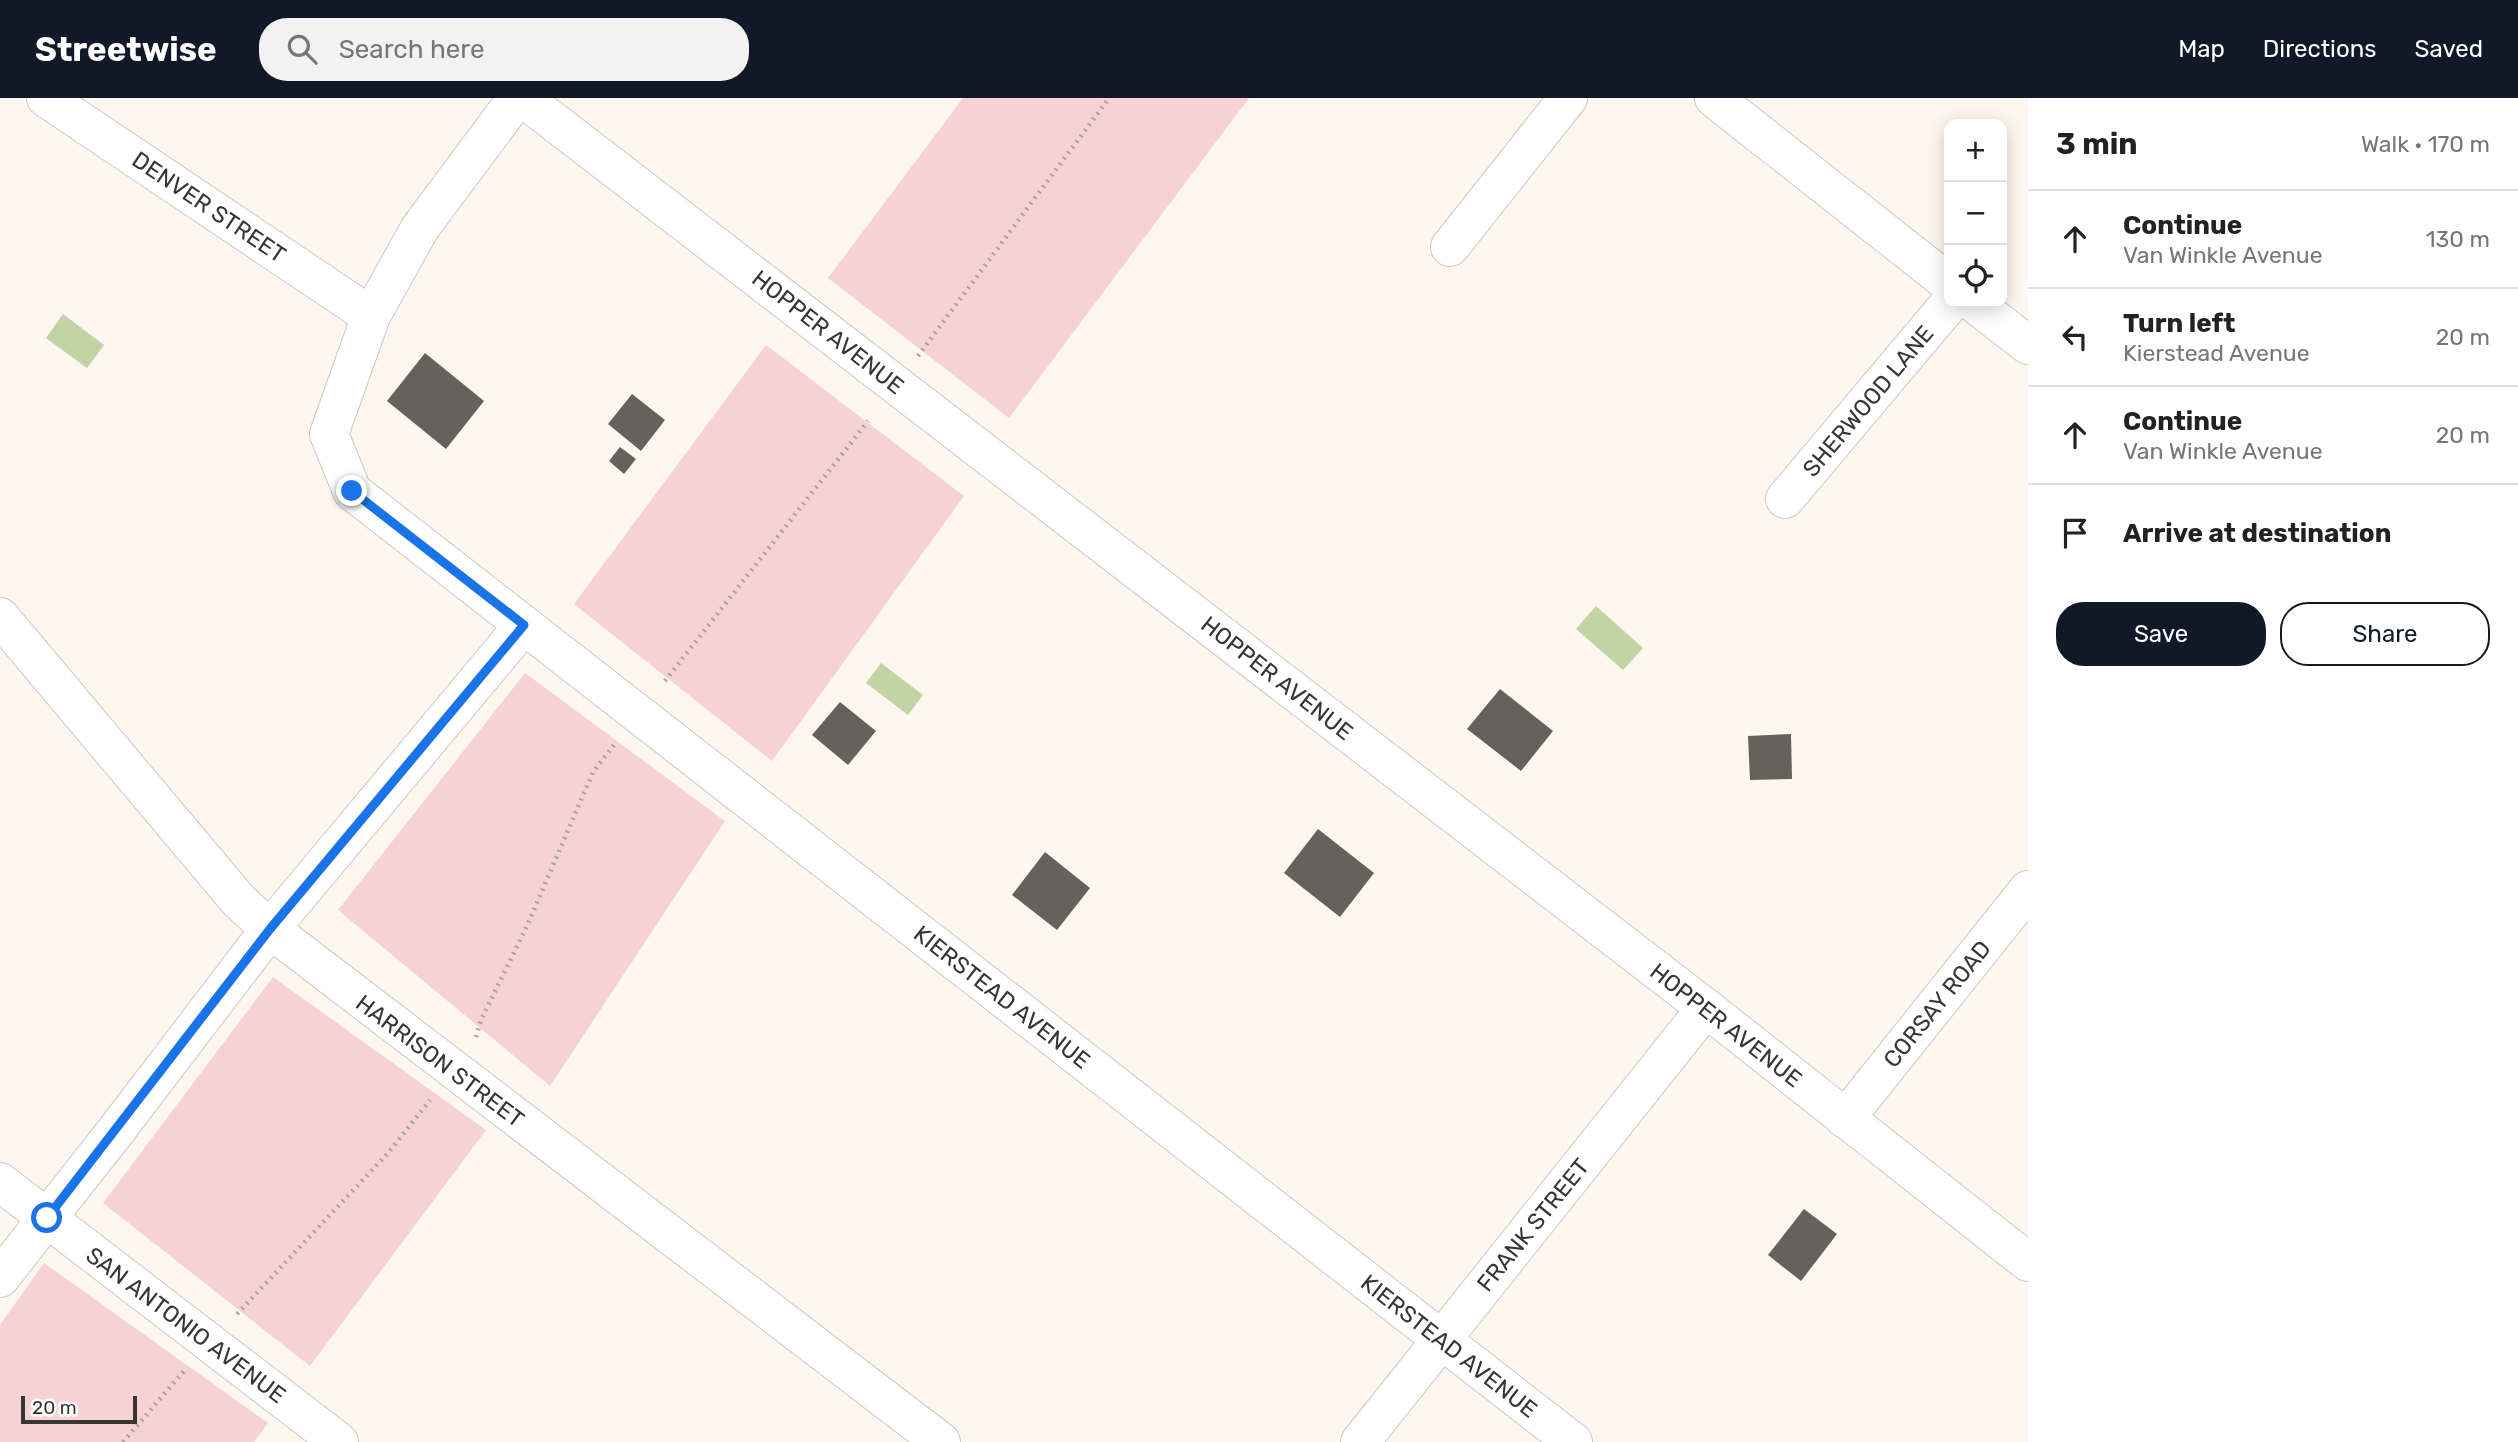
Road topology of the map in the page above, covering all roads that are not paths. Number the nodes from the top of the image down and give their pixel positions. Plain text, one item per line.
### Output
1 (46, 98) edge
2 (517, 98) edge
3 (523, 98) edge
4 (1568, 98) edge
5 (1714, 98) edge
6 (1450, 247) dead end
7 (1944, 280) edge
8 (1946, 308) edge
9 (1980, 308) edge
10 (371, 316) junction
11 (2028, 345) edge
12 (1786, 499) dead end
13 (0, 617) edge
14 (524, 625) junction
15 (2028, 890) edge
16 (270, 929) junction
17 (1706, 1008) junction
18 (1845, 1119) junction
19 (0, 1182) edge
20 (47, 1218) junction
21 (2028, 1262) edge
22 (0, 1278) edge
23 (1441, 1340) junction
24 (339, 1442) edge
25 (941, 1442) edge
26 (1360, 1442) edge
27 (1573, 1442) edge

1 - 10 street, DENVER STREET
2 - 10 street, KIERSTEAD AVENUE
3 - 17 street, HOPPER AVENUE
4 - 6 street
5 - 7 street
8 - 12 street, SHERWOOD LANE
9 - 11 street
10 - 14 street, KIERSTEAD AVENUE
13 - 16 street, HARRISON STREET
14 - 16 street
14 - 23 street, KIERSTEAD AVENUE
15 - 18 street, CORSAY ROAD
16 - 20 street
16 - 25 street, HARRISON STREET
17 - 18 street, HOPPER AVENUE
17 - 23 street, FRANK STREET
18 - 21 street, HOPPER AVENUE
19 - 20 street, SAN ANTONIO AVENUE
20 - 22 street
20 - 24 street, SAN ANTONIO AVENUE
23 - 26 street, FRANK STREET
23 - 27 street, KIERSTEAD AVENUE

